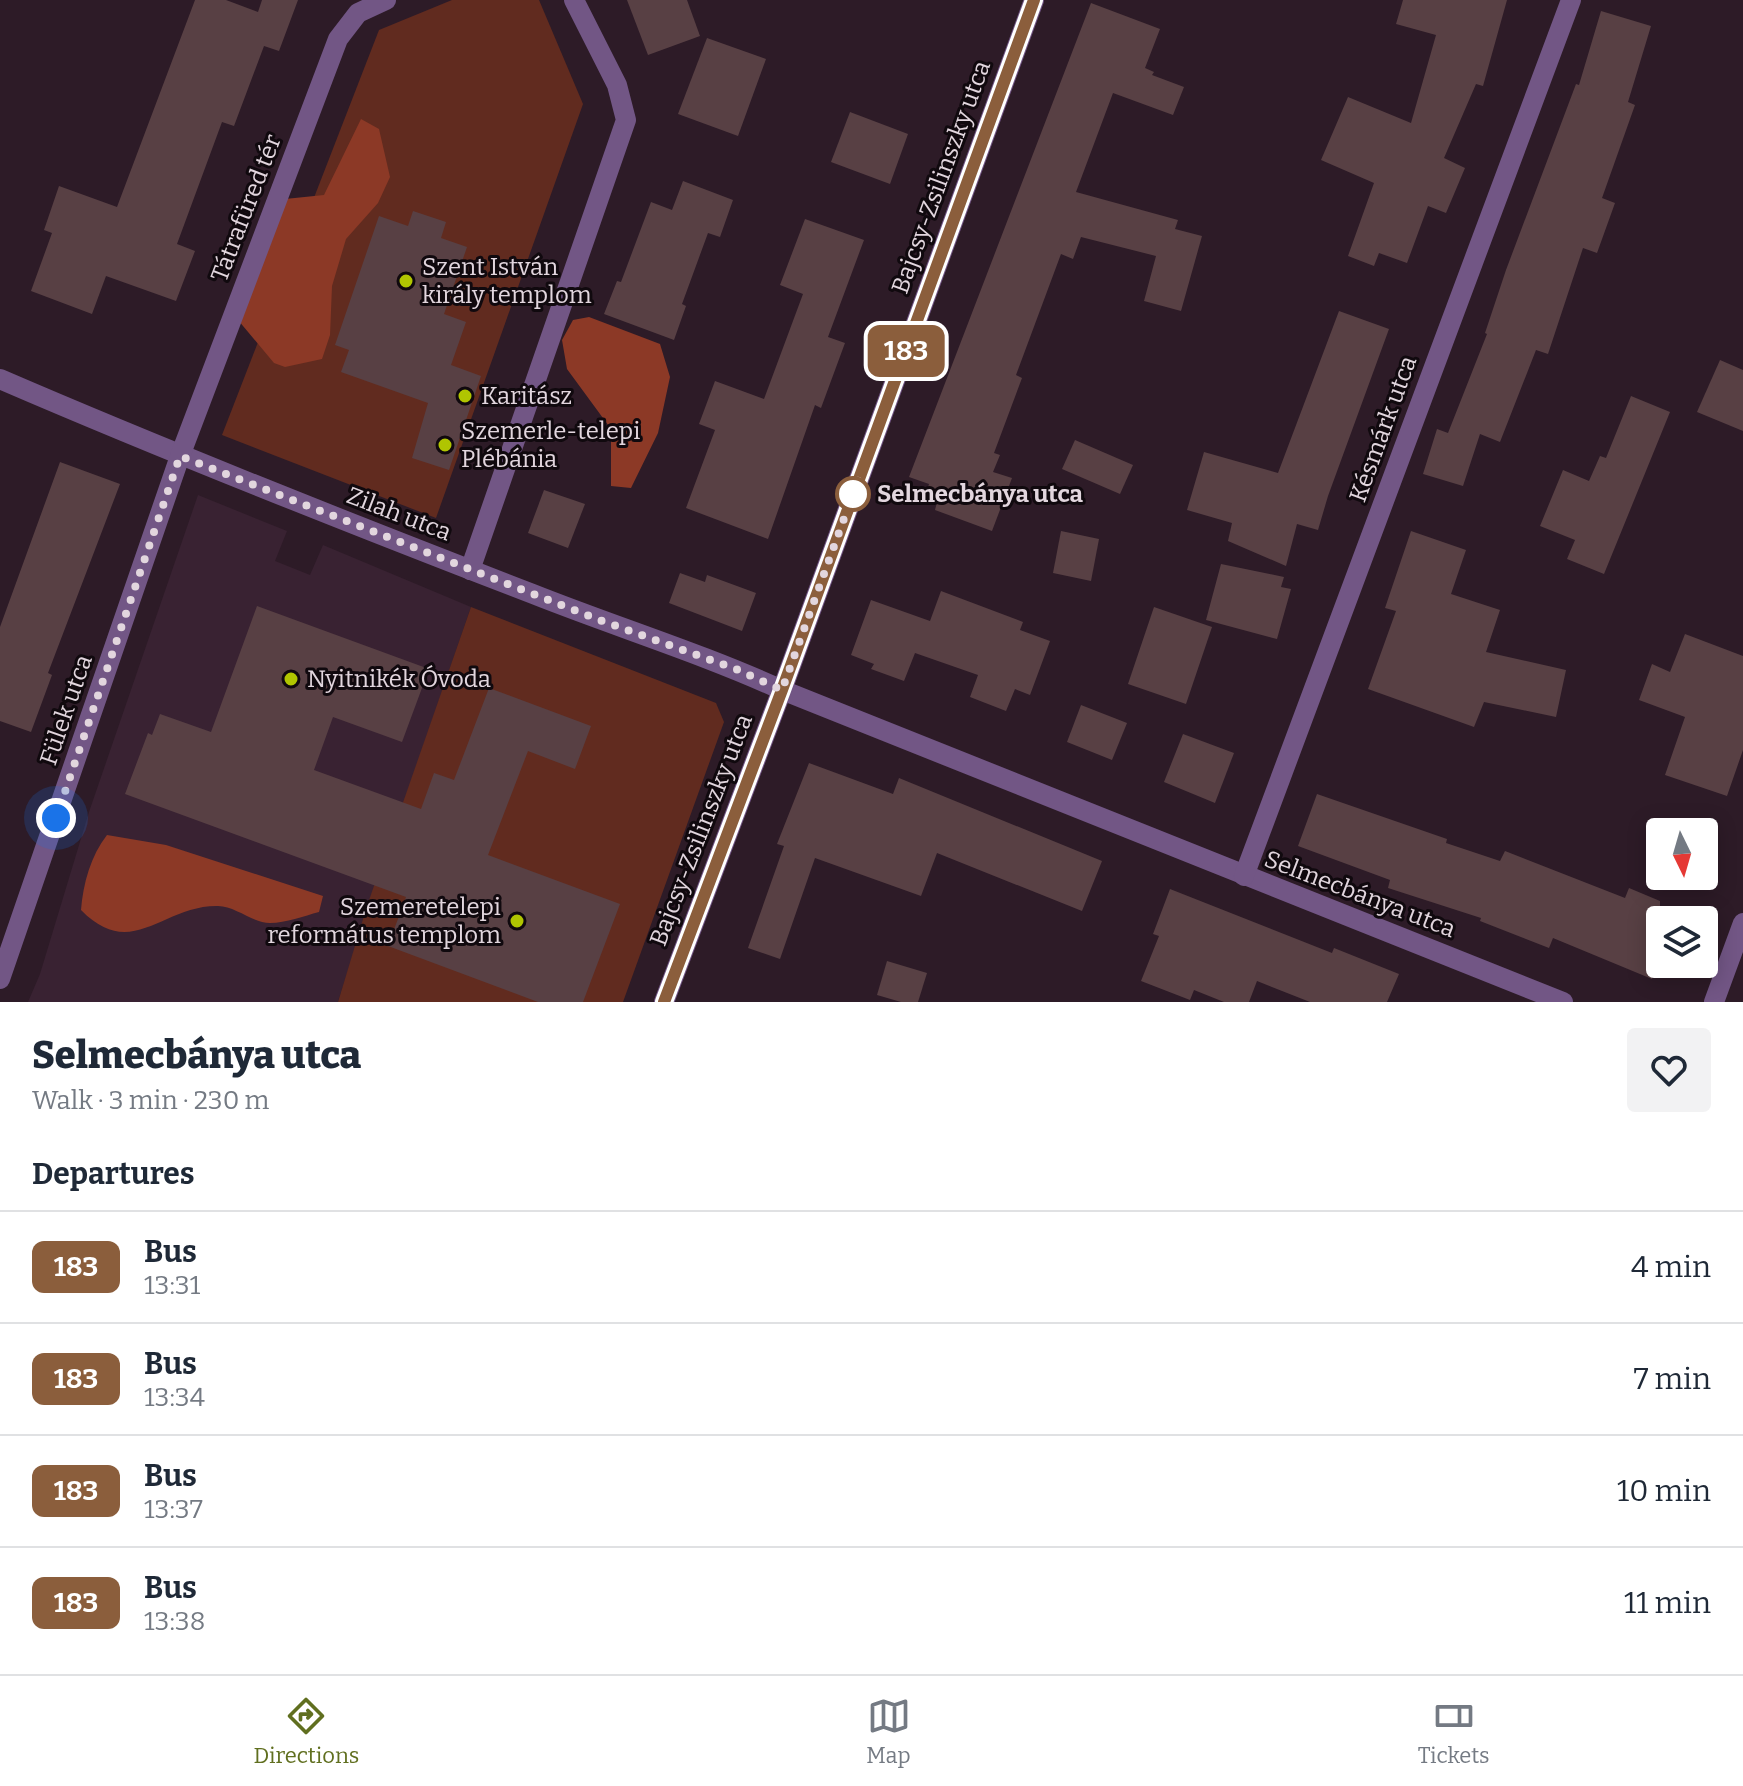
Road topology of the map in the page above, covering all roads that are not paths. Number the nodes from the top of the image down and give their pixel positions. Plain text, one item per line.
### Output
1 (386, 0) edge
2 (574, 0) edge
3 (1034, 0) edge
4 (1571, 0) edge
5 (0, 379) edge
6 (180, 456) junction
7 (470, 570) junction
8 (782, 690) junction
9 (1244, 876) junction
10 (1743, 923) edge
11 (2, 971) edge
12 (664, 1002) edge
13 (1563, 1002) edge
14 (1714, 1002) edge

1 - 6 street, Tátrafüred tér
2 - 7 street
3 - 8 street, Bajcsy-Zsilinszky utca
4 - 9 street, Késmárk utca
5 - 6 street, Zilah utca
6 - 7 street, Zilah utca
6 - 11 street, Fülek utca
7 - 8 street, Zilah utca
8 - 9 street, Selmecbánya utca
8 - 12 street, Bajcsy-Zsilinszky utca
9 - 13 street, Selmecbánya utca
10 - 14 street

